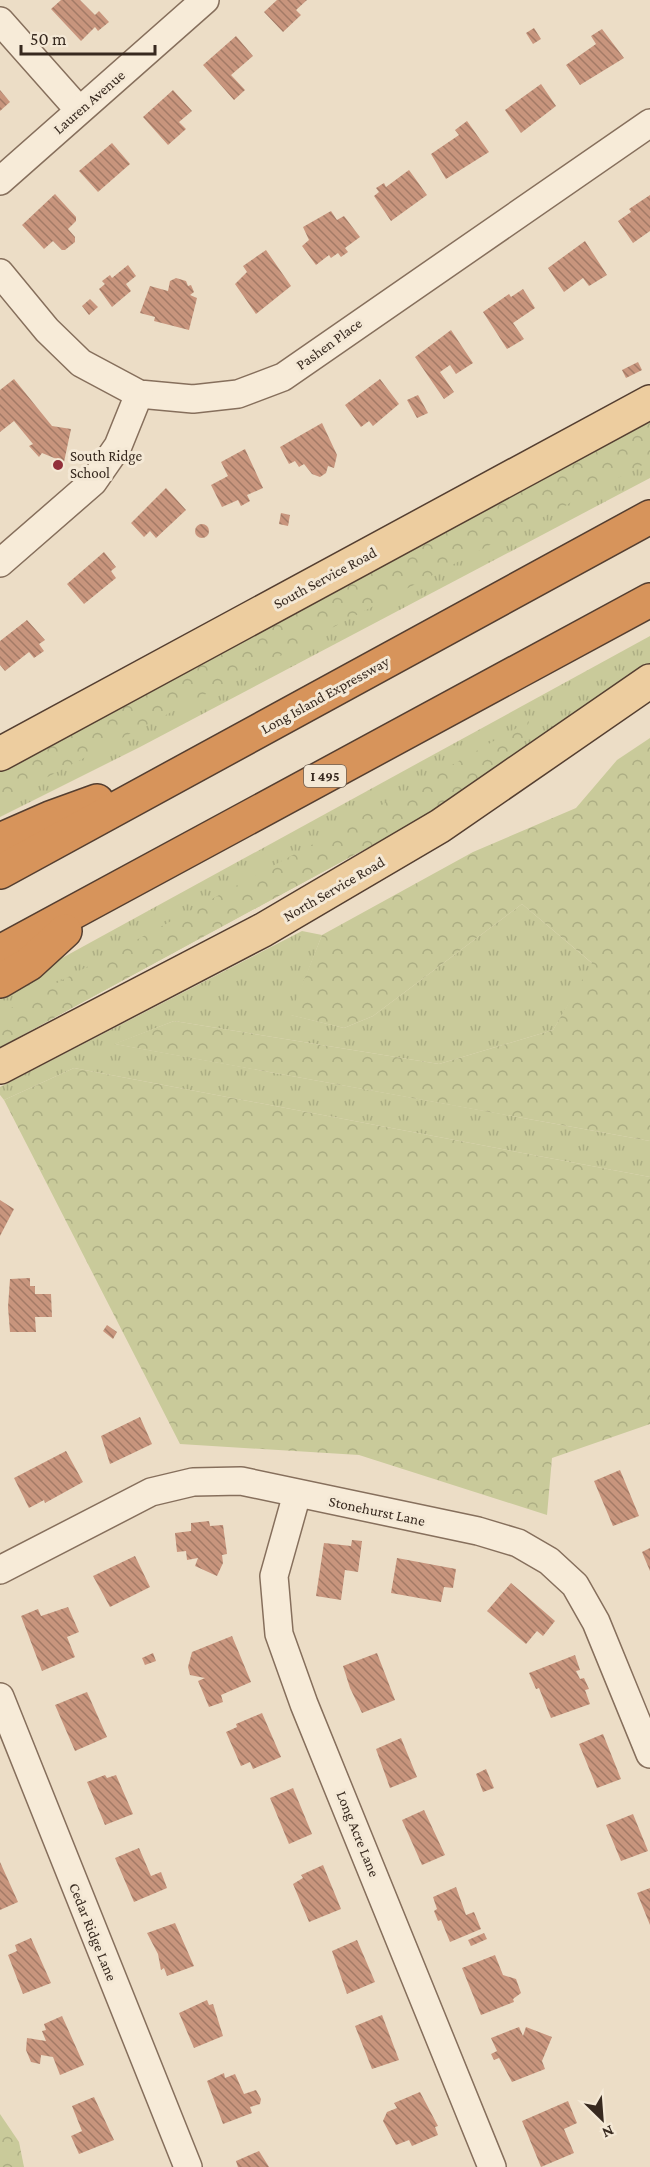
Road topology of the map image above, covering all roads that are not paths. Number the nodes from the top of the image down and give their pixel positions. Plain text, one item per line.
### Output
1 (205, 0) edge
2 (0, 21) edge
3 (79, 110) junction
4 (650, 123) edge
5 (0, 181) edge
6 (0, 273) edge
7 (139, 394) junction
8 (650, 402) edge
9 (650, 517) edge
10 (0, 563) edge
11 (650, 600) edge
12 (650, 681) edge
13 (0, 754) edge
14 (198, 765) junction
15 (0, 840) edge
16 (0, 872) edge
17 (102, 897) junction
18 (0, 952) edge
19 (0, 981) edge
20 (0, 1067) edge
21 (297, 1494) junction
22 (0, 1570) edge
23 (0, 1697) edge
24 (650, 1754) edge
25 (188, 2167) edge
26 (492, 2167) edge

1 - 3 street, Lauren Avenue
2 - 3 street
3 - 5 street, Lauren Avenue
4 - 7 street, Pashen Place
6 - 7 street, Pashen Place
7 - 10 street
8 - 13 main road, South Service Road
9 - 14 highway, Long Island Expressway
11 - 17 highway, I 495
12 - 20 main road, North Service Road
14 - 15 highway
14 - 16 highway, Long Island Expressway
17 - 18 highway, I 495
17 - 19 highway
21 - 22 street, Stonehurst Lane
21 - 24 street, Stonehurst Lane
21 - 26 street, Long Acre Lane
23 - 25 street, Cedar Ridge Lane

